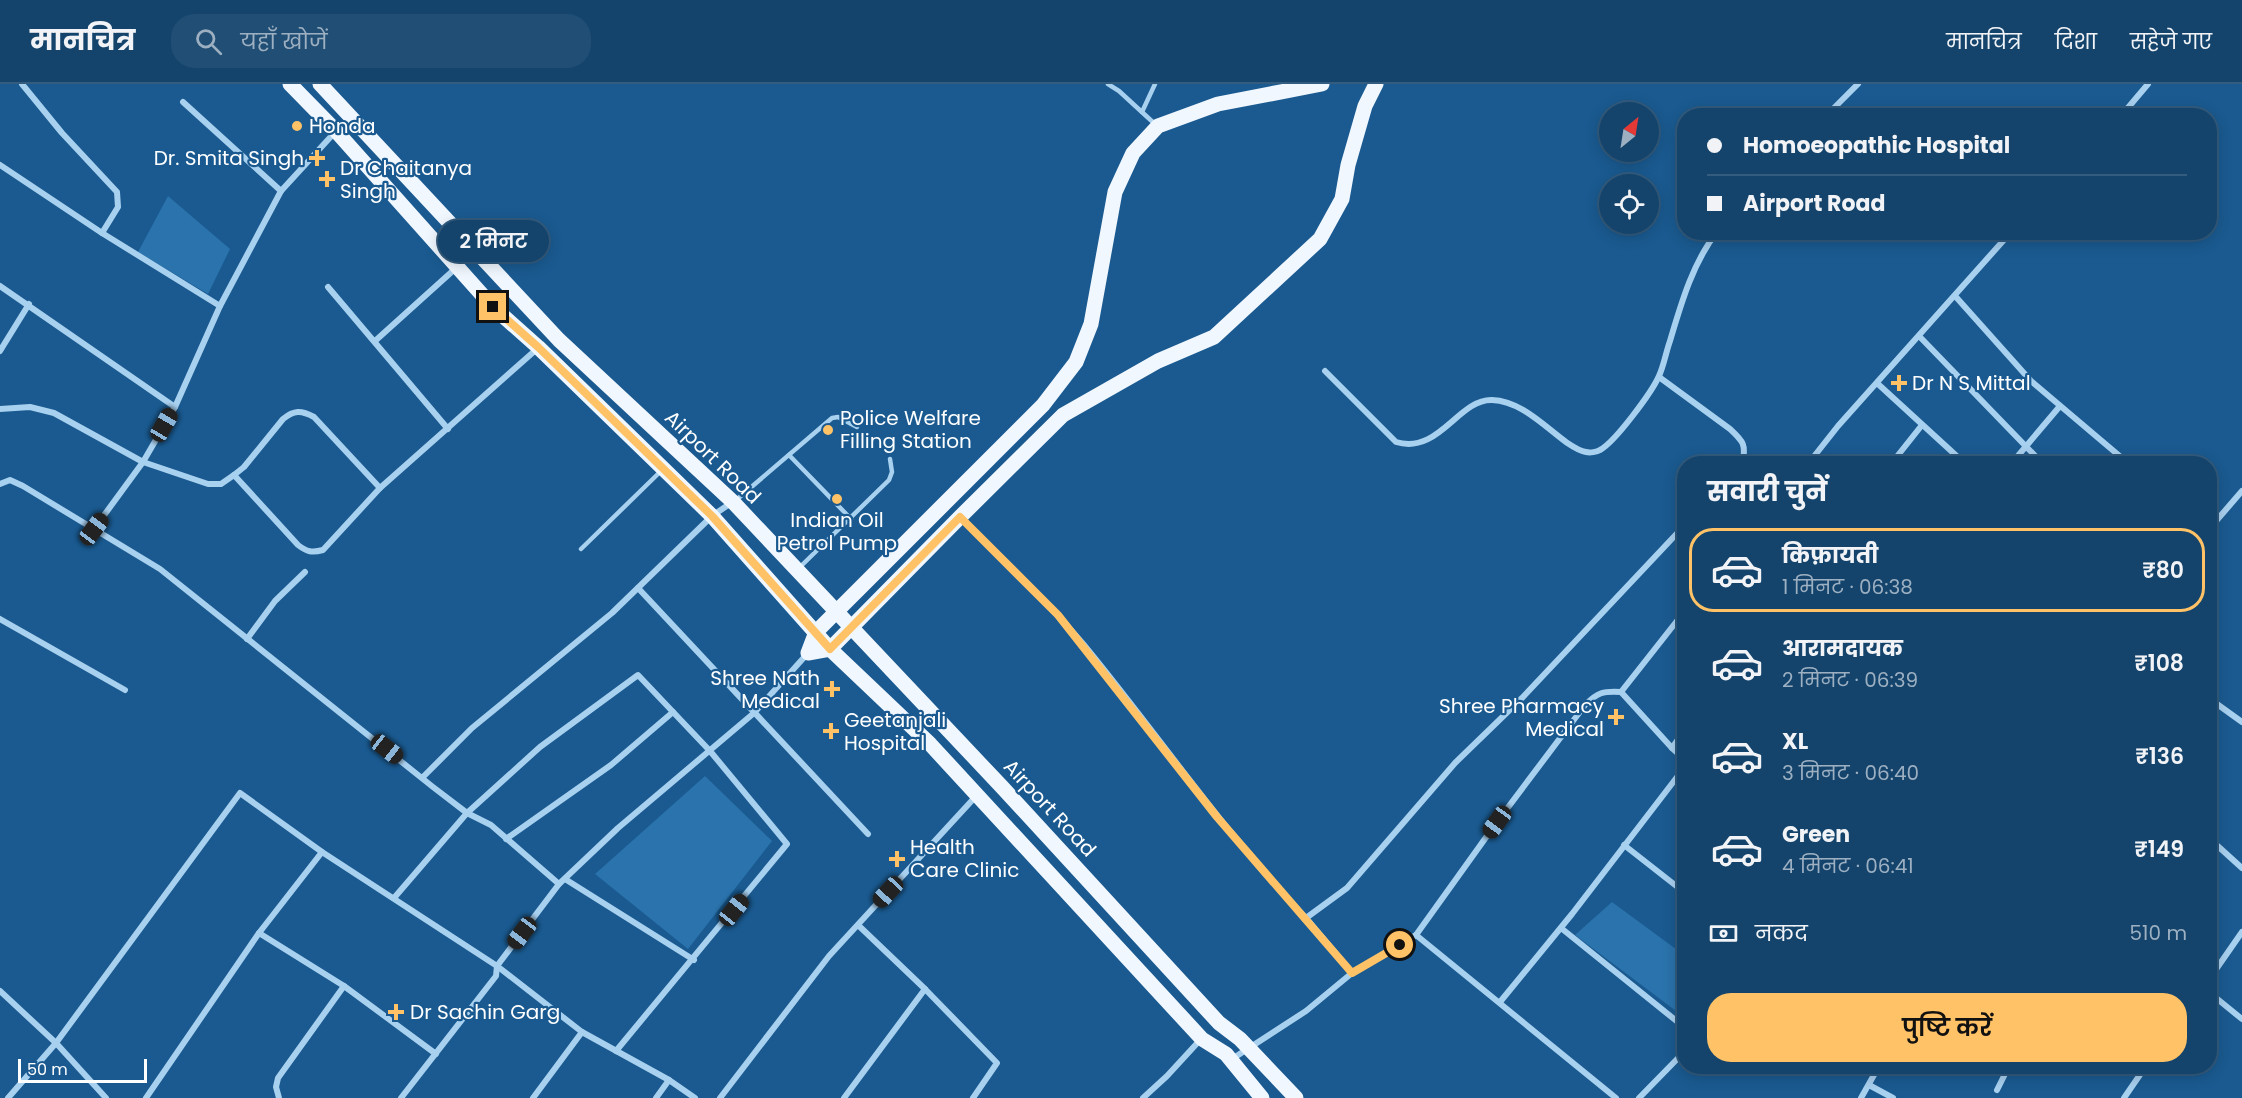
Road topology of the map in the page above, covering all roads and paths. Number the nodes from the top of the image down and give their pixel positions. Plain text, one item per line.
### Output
1 (22, 84) edge
2 (290, 84) edge
3 (320, 84) edge
4 (1108, 84) edge
5 (1155, 84) edge
6 (1322, 84) edge
7 (1376, 84) edge
8 (1858, 84) edge
9 (2148, 84) edge
10 (183, 102) dead end
11 (1834, 108) edge
12 (2128, 108) edge
13 (1142, 112) junction
14 (1158, 126) junction
15 (336, 131) junction
16 (0, 165) edge
17 (281, 191) junction
18 (102, 232) junction
19 (1712, 240) edge
20 (2005, 240) edge
21 (456, 268) junction
22 (0, 286) edge
23 (328, 287) dead end
24 (1956, 297) junction
25 (29, 304) junction
26 (220, 306) junction
27 (1920, 337) junction
28 (375, 341) junction
29 (538, 347) junction
30 (0, 351) edge
31 (1325, 371) dead end
32 (1659, 377) junction
33 (1878, 384) junction
34 (2060, 406) junction
35 (175, 407) junction
36 (0, 409) edge
37 (1922, 425) junction
38 (857, 427) dead end
39 (448, 429) junction
40 (2025, 447) junction
41 (789, 455) junction
42 (1744, 456) edge
43 (1814, 456) edge
44 (1897, 456) edge
45 (1957, 456) edge
46 (2018, 456) edge
47 (2035, 456) edge
48 (2119, 456) edge
49 (890, 459) dead end
50 (143, 462) junction
51 (663, 469) junction
52 (234, 475) junction
53 (0, 484) edge
54 (380, 489) junction
55 (2242, 491) edge
56 (733, 502) junction
57 (712, 516) junction
58 (960, 517) junction
59 (851, 519) junction
60 (2217, 520) edge
61 (94, 529) junction
62 (1677, 533) edge
63 (581, 549) dead end
64 (797, 570) junction
65 (305, 572) dead end
66 (638, 588) junction
67 (836, 611) junction
68 (0, 619) edge
69 (1677, 621) edge
70 (850, 627) junction
71 (816, 632) junction
72 (247, 639) junction
73 (830, 649) junction
74 (808, 653) junction
75 (125, 690) dead end
76 (1622, 692) junction
77 (2217, 704) edge
78 (673, 712) junction
79 (754, 713) junction
80 (2242, 722) edge
81 (1677, 741) edge
82 (1672, 748) junction
83 (710, 751) junction
84 (1677, 753) edge
85 (423, 777) junction
86 (1677, 777) edge
87 (977, 795) junction
88 (467, 813) junction
89 (868, 834) dead end
90 (506, 839) junction
91 (1624, 844) junction
92 (2217, 845) edge
93 (322, 852) junction
94 (2242, 868) edge
95 (562, 882) junction
96 (1677, 886) edge
97 (394, 898) junction
98 (1306, 918) junction
99 (858, 925) junction
100 (1561, 928) junction
101 (2242, 932) edge
102 (259, 933) junction
103 (1416, 935) junction
104 (694, 960) junction
105 (497, 966) junction
106 (2217, 968) edge
107 (1352, 973) junction
108 (344, 986) junction
109 (925, 989) junction
110 (0, 991) edge
111 (2217, 999) edge
112 (1500, 1002) junction
113 (2242, 1019) edge
114 (1677, 1021) edge
115 (582, 1032) junction
116 (1202, 1039) junction
117 (56, 1043) junction
118 (1249, 1048) junction
119 (616, 1051) junction
120 (436, 1054) junction
121 (1677, 1059) edge
122 (1231, 1060) junction
123 (1875, 1074) edge
124 (2005, 1074) edge
125 (2140, 1074) edge
126 (669, 1080) junction
127 (1869, 1085) junction
128 (1997, 1090) dead end
129 (9, 1098) edge
130 (106, 1098) edge
131 (146, 1098) edge
132 (279, 1098) edge
133 (401, 1098) edge
134 (532, 1098) edge
135 (656, 1098) edge
136 (695, 1098) edge
137 (720, 1098) edge
138 (844, 1098) edge
139 (973, 1098) edge
140 (1143, 1098) edge
141 (1262, 1098) edge
142 (1296, 1098) edge
143 (1616, 1098) edge
144 (1639, 1098) edge
145 (1862, 1098) edge
146 (1893, 1098) edge
147 (2124, 1098) edge

1 - 18 street
2 - 15 main road
3 - 56 main road, Airport Road
4 - 13 lane
5 - 13 lane
6 - 14 main road
7 - 58 main road
8 - 11 street
9 - 12 street
10 - 17 street
13 - 14 lane
14 - 67 main road
15 - 17 street
15 - 21 main road
16 - 18 street
17 - 26 street
18 - 26 street
19 - 32 street
20 - 24 street
21 - 28 street
21 - 29 main road
22 - 25 street
23 - 28 street
24 - 27 street
24 - 34 street
25 - 30 street
25 - 35 street
26 - 35 street
27 - 33 street
27 - 40 street
28 - 39 street
29 - 39 street
29 - 51 main road
31 - 32 street
32 - 42 street
33 - 37 street
33 - 43 street
34 - 40 street
34 - 48 street
35 - 50 street
36 - 50 street
37 - 44 street
37 - 45 street
38 - 41 lane
39 - 54 street
40 - 46 street
40 - 47 street
41 - 56 lane
41 - 59 lane
49 - 59 lane
50 - 52 street
50 - 61 street
51 - 57 main road
51 - 63 lane
52 - 54 street
52 - 54 street
53 - 61 street
55 - 60 street
56 - 57 street
56 - 64 main road, Airport Road
57 - 66 street
57 - 71 main road
58 - 70 main road
58 - 98 street
59 - 64 lane
61 - 72 street
62 - 98 street
64 - 67 main road, Airport Road
65 - 72 street
66 - 79 street
66 - 85 street
67 - 70 main road, Airport Road
67 - 71 main road
68 - 75 street
69 - 76 street
70 - 73 main road
70 - 118 main road, Airport Road
71 - 73 main road
71 - 74 main road
72 - 85 street
73 - 74 main road
73 - 87 main road
74 - 79 street
76 - 82 street
76 - 103 street
77 - 80 street
78 - 83 street
78 - 88 street
78 - 90 street
79 - 83 street
79 - 89 street
81 - 82 street
82 - 84 street
83 - 95 street
83 - 104 street
85 - 88 street
86 - 91 street
87 - 99 street
87 - 116 main road
88 - 90 street
88 - 97 street
90 - 95 street
91 - 96 street
91 - 100 street
92 - 94 street
93 - 97 street
93 - 102 street
93 - 117 street
95 - 104 street
95 - 105 street
97 - 105 street
98 - 107 street
99 - 109 street
99 - 137 street
100 - 112 street
100 - 114 street
101 - 106 street
102 - 108 street
102 - 131 street
103 - 107 street
103 - 112 street
104 - 119 street
105 - 115 street
105 - 120 street
107 - 118 street
108 - 120 street
108 - 132 street
109 - 138 street
109 - 139 street
110 - 117 street
111 - 113 street
112 - 143 street
115 - 119 street
115 - 134 street
116 - 122 main road
116 - 140 street
117 - 129 street
117 - 130 street
118 - 122 street
118 - 142 main road, Airport Road
119 - 126 street
120 - 133 street
121 - 144 street
122 - 141 main road
123 - 127 street
124 - 128 street
125 - 147 street
126 - 135 street
126 - 136 street
127 - 145 street
127 - 146 street

